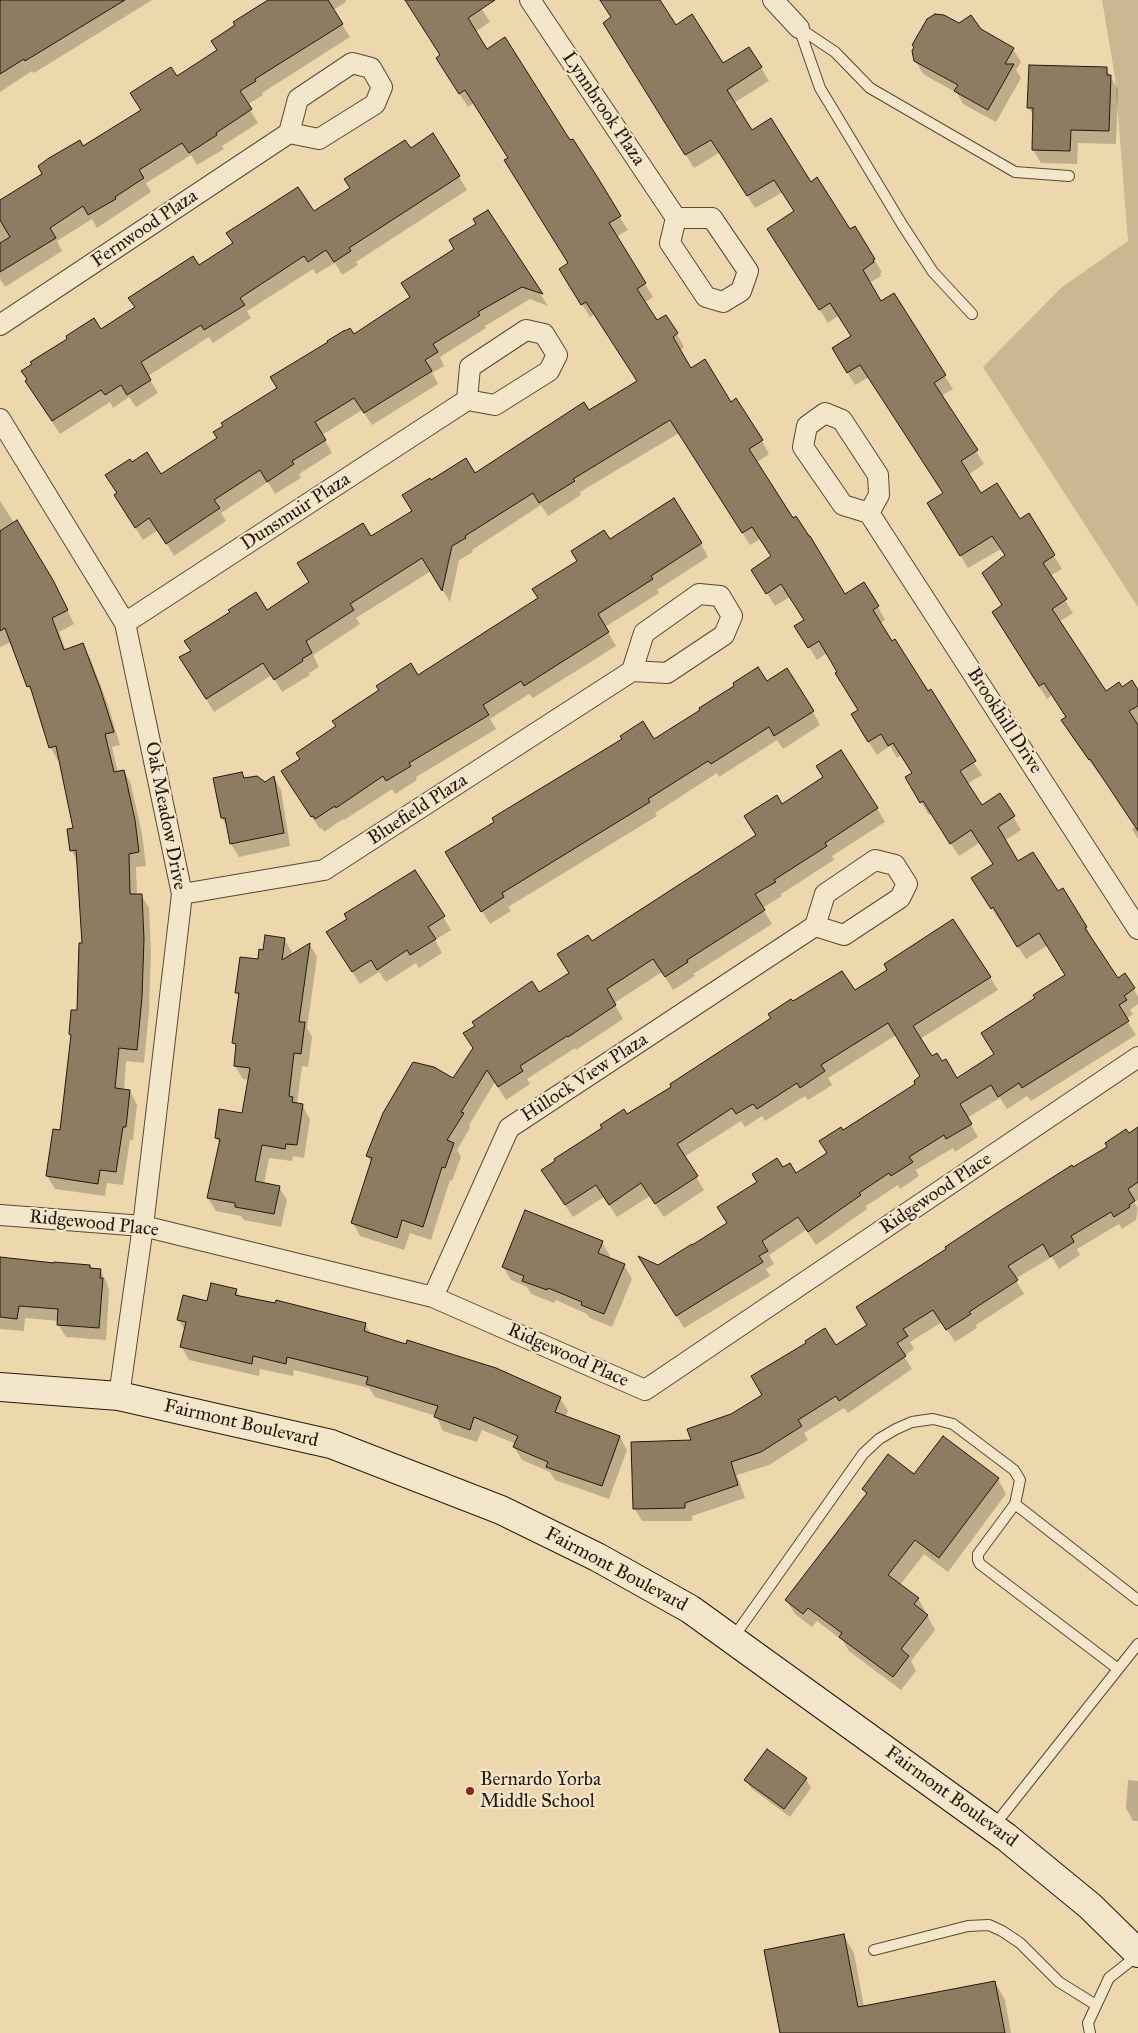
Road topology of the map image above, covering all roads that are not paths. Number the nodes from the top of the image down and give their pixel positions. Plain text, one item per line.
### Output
1 (530, 0) edge
2 (773, 0) edge
3 (799, 28) junction
4 (289, 133) junction
5 (1068, 176) dead end
6 (676, 218) dead end
7 (972, 314) dead end
8 (0, 325) edge
9 (468, 400) junction
10 (0, 419) edge
11 (870, 513) junction
12 (126, 623) junction
13 (632, 671) junction
14 (182, 894) junction
15 (815, 926) dead end
16 (1138, 929) edge
17 (1138, 1057) edge
18 (0, 1215) edge
19 (144, 1226) junction
20 (433, 1297) junction
21 (0, 1387) edge
22 (119, 1396) junction
23 (1015, 1504) junction
24 (1138, 1600) edge
25 (732, 1639) junction
26 (1138, 1644) edge
27 (1118, 1669) junction
28 (993, 1828) junction
29 (874, 1950) dead end
30 (1138, 1954) edge
31 (1096, 2005) junction
32 (1090, 2033) edge

1 - 6 street, Lynnbrook Plaza
2 - 3 street
3 - 5 lane
3 - 7 lane
4 - 4 street
4 - 8 street, Fernwood Plaza
9 - 9 street
9 - 12 street, Dunsmuir Plaza
10 - 12 street, Oak Meadow Drive
11 - 11 street
11 - 16 street, Brookhill Drive
12 - 14 street, Oak Meadow Drive
13 - 13 street
13 - 14 street, Bluefield Plaza
14 - 19 street, Oak Meadow Drive
15 - 20 street, Hillock View Plaza
17 - 20 street, Ridgewood Place
18 - 19 street, Ridgewood Place
19 - 20 street, Ridgewood Place
19 - 22 street, Oak Meadow Drive
21 - 22 main road, Fairmont Boulevard
22 - 25 main road, Fairmont Boulevard
23 - 24 lane
23 - 25 lane
23 - 27 lane
25 - 28 main road, Fairmont Boulevard
26 - 27 lane
27 - 28 lane
28 - 30 main road, Fairmont Boulevard
29 - 31 lane
30 - 31 lane
31 - 32 lane

